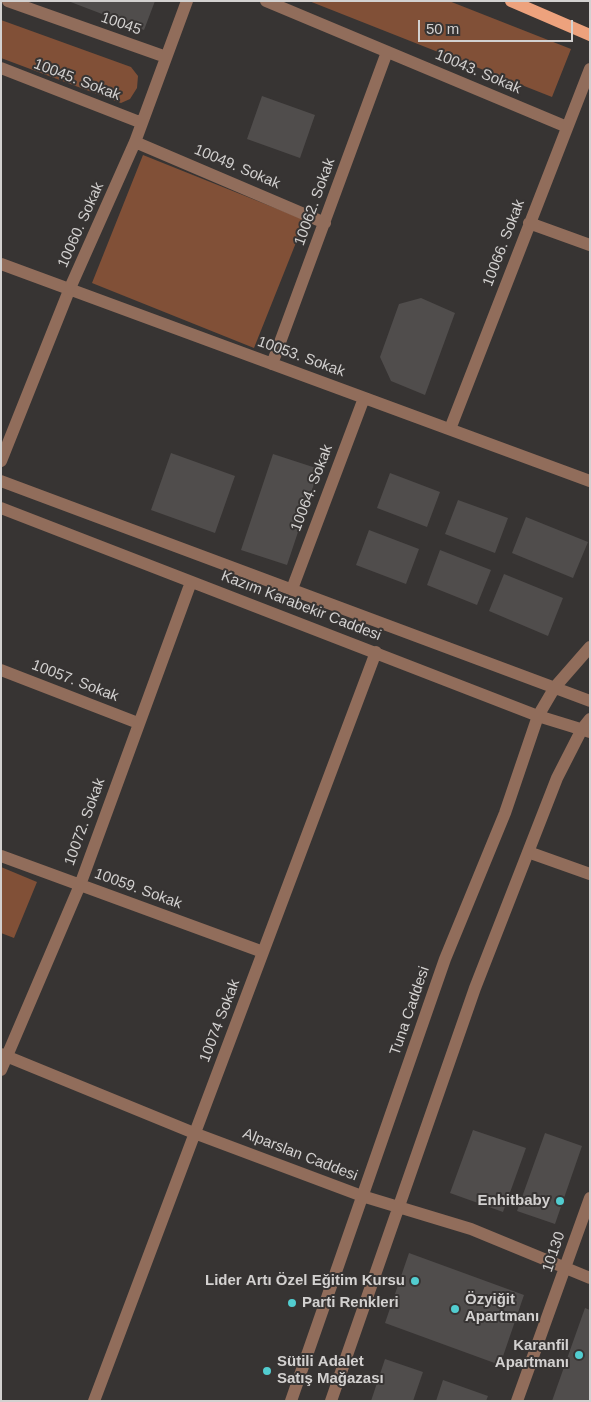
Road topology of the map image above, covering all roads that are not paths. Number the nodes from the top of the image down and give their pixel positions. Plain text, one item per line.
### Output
1 (8, 1) edge
2 (187, 1) edge
3 (266, 1) edge
4 (511, 1) edge
5 (590, 35) edge
6 (387, 52) junction
7 (166, 57) junction
8 (1, 68) edge
9 (590, 69) edge
10 (142, 123) junction
11 (567, 127) junction
12 (135, 142) junction
13 (325, 223) junction
14 (529, 223) junction
15 (590, 245) edge
16 (1, 264) edge
17 (70, 288) junction
18 (272, 364) junction
19 (364, 398) junction
20 (450, 429) junction
21 (1, 461) edge
22 (590, 480) edge
23 (1, 481) edge
24 (1, 508) edge
25 (191, 582) junction
26 (292, 589) junction
27 (590, 647) edge
28 (376, 652) junction
29 (1, 670) edge
30 (555, 687) junction
31 (590, 701) edge
32 (538, 716) junction
33 (138, 723) junction
34 (587, 727) edge
35 (528, 852) junction
36 (1, 856) edge
37 (590, 874) edge
38 (80, 885) junction
39 (263, 952) junction
40 (4, 1055) edge
41 (1, 1070) edge
42 (194, 1133) junction
43 (362, 1196) junction
44 (590, 1198) edge
45 (397, 1207) junction
46 (566, 1268) junction
47 (590, 1278) edge
48 (94, 1401) edge
49 (291, 1401) edge
50 (330, 1401) edge
51 (517, 1401) edge

1 - 7 street, 10045
2 - 7 street, 10060. Sokak
3 - 6 street, 10043. Sokak
4 - 5 main road
6 - 11 street, 10043. Sokak
6 - 13 street, 10062. Sokak
7 - 10 street, 10060. Sokak
8 - 10 street, 10045. Sokak
9 - 11 street, 10066. Sokak
10 - 12 street, 10060. Sokak
11 - 14 street, 10066. Sokak
12 - 13 street, 10049. Sokak
12 - 17 street, 10060. Sokak
13 - 18 street, 10062. Sokak
14 - 15 street
14 - 20 street, 10066. Sokak
16 - 17 street, 10053. Sokak
17 - 18 street, 10053. Sokak
17 - 21 street, 10060. Sokak
18 - 19 street, 10053. Sokak
19 - 20 street, 10053. Sokak
19 - 26 street, 10064. Sokak
20 - 22 street, 10053. Sokak
23 - 26 street, Kazım Karabekir Caddesi
24 - 25 street, Kazım Karabekir Caddesi
25 - 28 street, Kazım Karabekir Caddesi
25 - 33 street, 10072. Sokak
26 - 30 street, Kazım Karabekir Caddesi
27 - 30 street, Tuna Caddesi
28 - 32 street, Kazım Karabekir Caddesi
28 - 39 street, 10074 Sokak
29 - 33 street, 10057. Sokak
30 - 31 street, Kazım Karabekir Caddesi
30 - 32 street, Tuna Caddesi
32 - 34 street, Kazım Karabekir Caddesi
32 - 43 street, Tuna Caddesi
33 - 38 street, 10072. Sokak
34 - 35 street
35 - 37 street
35 - 45 street
36 - 38 street, 10059. Sokak
38 - 39 street, 10059. Sokak
38 - 40 street, 10072. Sokak
39 - 42 street, 10074 Sokak
40 - 41 street, 10072. Sokak
40 - 42 street, Alparslan Caddesi
42 - 43 street, Alparslan Caddesi
42 - 48 street, 10074 Sokak
43 - 45 street, Alparslan Caddesi
43 - 49 street, Tuna Caddesi
44 - 46 street, 10130
45 - 46 street, Alparslan Caddesi
45 - 50 street
46 - 47 street, Alparslan Caddesi
46 - 51 street, 10130

